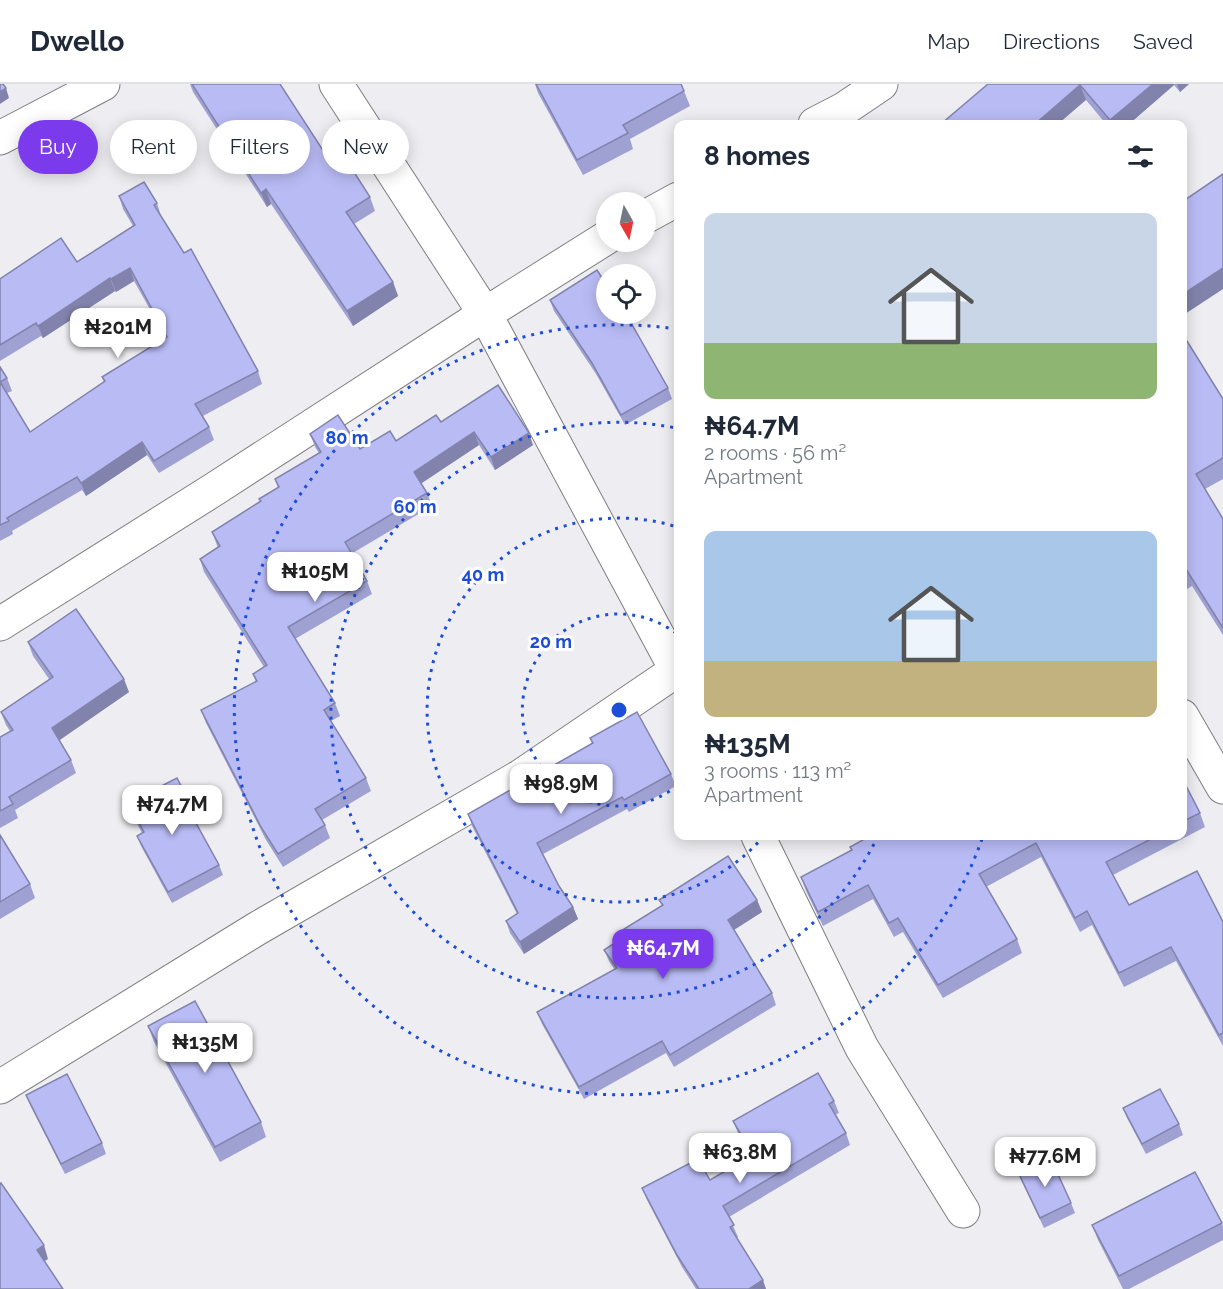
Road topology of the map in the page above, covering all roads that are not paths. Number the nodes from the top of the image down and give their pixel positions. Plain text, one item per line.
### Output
1 (103, 84) edge
2 (336, 84) edge
3 (881, 84) edge
4 (848, 117) edge
5 (0, 138) edge
6 (674, 201) edge
7 (656, 210) edge
8 (596, 244) edge
9 (485, 314) junction
10 (0, 624) edge
11 (674, 665) edge
12 (674, 673) edge
13 (1187, 725) edge
14 (1223, 787) edge
15 (760, 840) edge
16 (0, 1087) edge
17 (963, 1210) dead end

1 - 5 street
2 - 9 street
3 - 4 street
6 - 7 street
8 - 9 street
9 - 10 street
9 - 11 street
12 - 16 street
13 - 14 street
15 - 17 street

